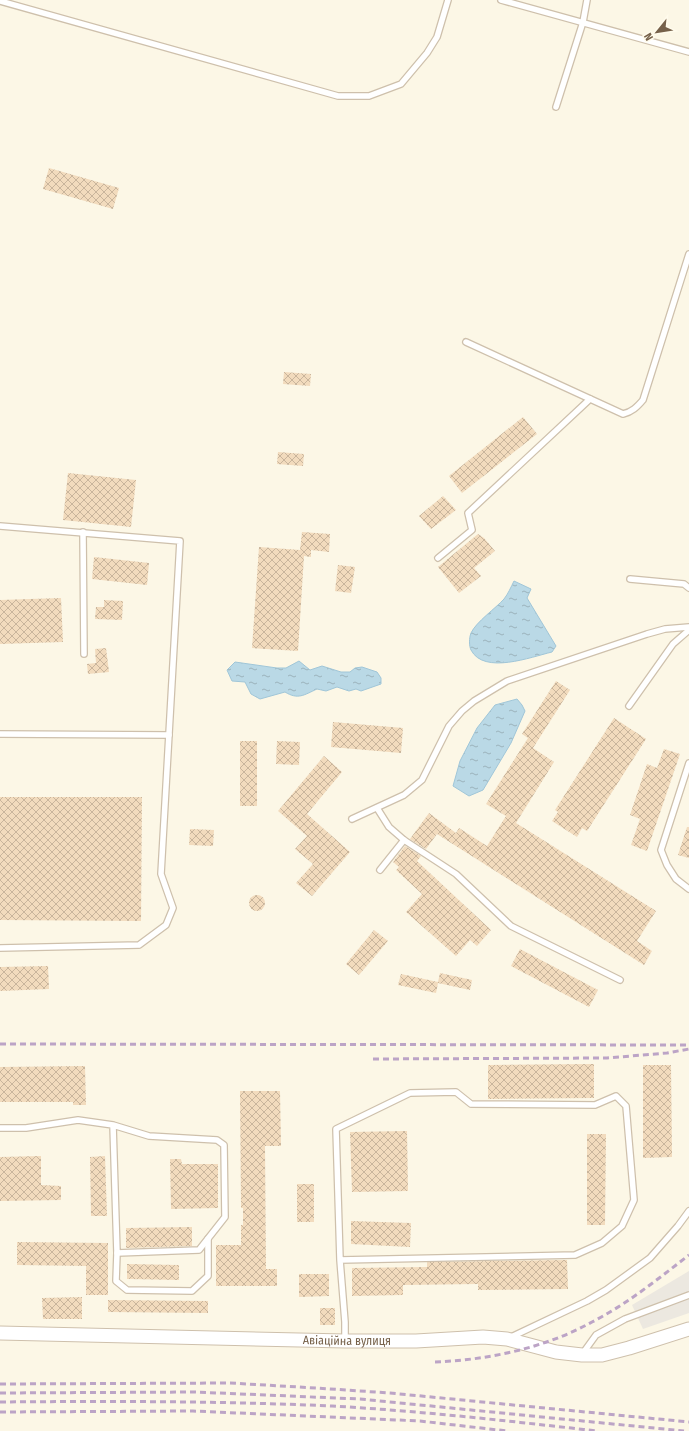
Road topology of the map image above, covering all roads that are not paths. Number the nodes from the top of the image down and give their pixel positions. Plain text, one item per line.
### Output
1 (448, 0) edge
2 (500, 0) edge
3 (587, 0) edge
4 (0, 1) edge
5 (583, 22) junction
6 (689, 52) edge
7 (556, 107) dead end
8 (689, 254) edge
9 (466, 342) dead end
10 (590, 399) junction
11 (0, 526) edge
12 (83, 532) junction
13 (438, 558) dead end
14 (630, 579) dead end
15 (689, 588) edge
16 (689, 627) edge
17 (689, 630) edge
18 (84, 654) dead end
19 (629, 706) dead end
20 (0, 734) edge
21 (169, 735) junction
22 (689, 763) edge
23 (377, 808) junction
24 (352, 819) dead end
25 (404, 840) junction
26 (380, 870) dead end
27 (689, 889) edge
28 (0, 948) edge
29 (620, 980) dead end
30 (114, 1125) junction
31 (0, 1128) edge
32 (689, 1211) edge
33 (208, 1238) junction
34 (117, 1253) junction
35 (340, 1260) junction
36 (689, 1294) edge
37 (689, 1329) edge
38 (0, 1334) edge
39 (507, 1339) junction
40 (345, 1341) junction
41 (582, 1355) junction

1 - 4 lane
2 - 5 lane
3 - 5 lane
5 - 6 lane
5 - 7 lane
8 - 10 lane
9 - 10 lane
10 - 13 lane
11 - 12 lane
12 - 18 lane
12 - 21 lane
14 - 15 lane
16 - 23 lane
17 - 19 lane
20 - 21 lane
21 - 28 lane
22 - 27 lane
23 - 24 lane
23 - 25 lane
25 - 26 lane
25 - 29 lane
30 - 31 lane
30 - 33 lane
30 - 34 lane
32 - 39 lane
33 - 34 lane
33 - 34 lane
35 - 35 lane
35 - 40 lane
36 - 41 lane
37 - 41 street, Авіаційна вулиця
38 - 40 street, Авіаційна вулиця
39 - 40 street, Авіаційна вулиця
39 - 41 street, Авіаційна вулиця

